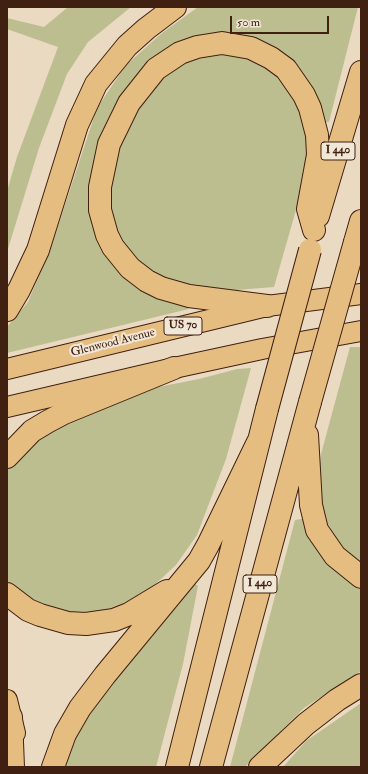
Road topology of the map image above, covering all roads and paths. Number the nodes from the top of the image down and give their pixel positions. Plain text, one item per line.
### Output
1 (175, 7) edge
2 (361, 72) edge
3 (358, 231) edge
4 (312, 240) junction
5 (361, 294) edge
6 (267, 306) junction
7 (7, 310) edge
8 (361, 331) edge
9 (174, 368) junction
10 (7, 369) edge
11 (7, 407) edge
12 (308, 409) junction
13 (258, 442) junction
14 (7, 457) edge
15 (189, 575) junction
16 (361, 577) edge
17 (7, 594) edge
18 (361, 685) edge
19 (9, 708) edge
20 (13, 767) edge
21 (24, 767) edge
22 (52, 767) edge
23 (177, 767) edge
24 (211, 767) edge
25 (260, 767) edge

1 - 7 highway
2 - 4 highway, I 440
3 - 12 highway, I 440, bridge
4 - 6 highway
4 - 13 highway, I 440, bridge
5 - 6 highway, Glenwood Avenue / US 70
6 - 10 highway, Glenwood Avenue / US 70
8 - 9 highway
9 - 11 highway
9 - 14 highway
12 - 16 highway
12 - 24 highway, I 440
13 - 15 highway
13 - 23 highway, I 440
15 - 17 highway
15 - 22 highway
18 - 25 highway
19 - 20 highway
19 - 21 highway

